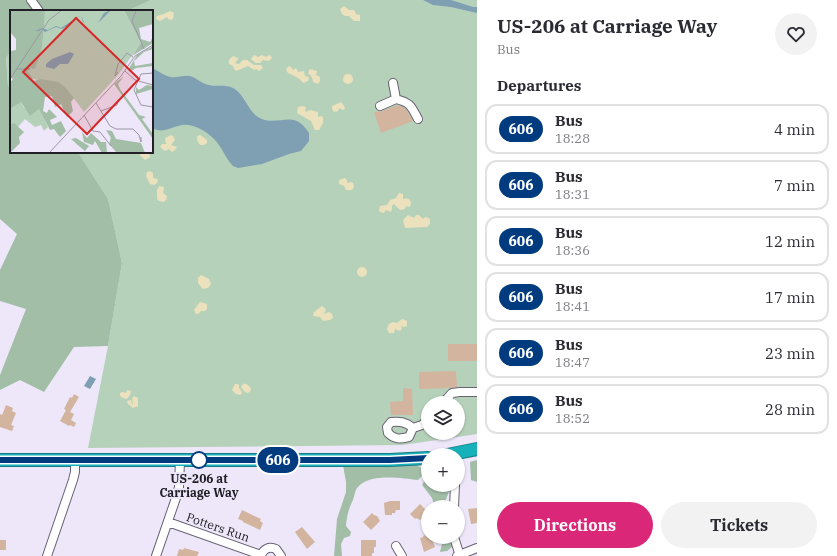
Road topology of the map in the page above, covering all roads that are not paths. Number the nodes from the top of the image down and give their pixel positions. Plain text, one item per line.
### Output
1 (32, 0) edge
2 (38, 10) edge
3 (393, 83) dead end
4 (396, 99) junction
5 (380, 106) dead end
6 (418, 119) dead end
7 (477, 392) edge
8 (449, 396) edge
9 (421, 425) edge
10 (413, 428) dead end
11 (477, 449) edge
12 (465, 452) edge
13 (421, 458) edge
14 (0, 460) edge
15 (75, 460) junction
16 (180, 460) junction
17 (168, 522) junction
18 (456, 544) edge
19 (396, 546) dead end
20 (477, 548) edge
21 (47, 556) edge
22 (156, 556) edge
23 (261, 556) edge
24 (281, 556) edge
25 (402, 556) edge
26 (459, 556) edge

1 - 2 street
3 - 4 street
4 - 5 street
4 - 6 street
7 - 8 street
9 - 10 street
11 - 12 highway
13 - 16 highway
14 - 15 highway
15 - 16 highway
15 - 21 street
16 - 17 street
17 - 22 street
17 - 23 street, Potters Run
18 - 26 street
19 - 25 street
20 - 26 street
23 - 24 street, Potters Run

